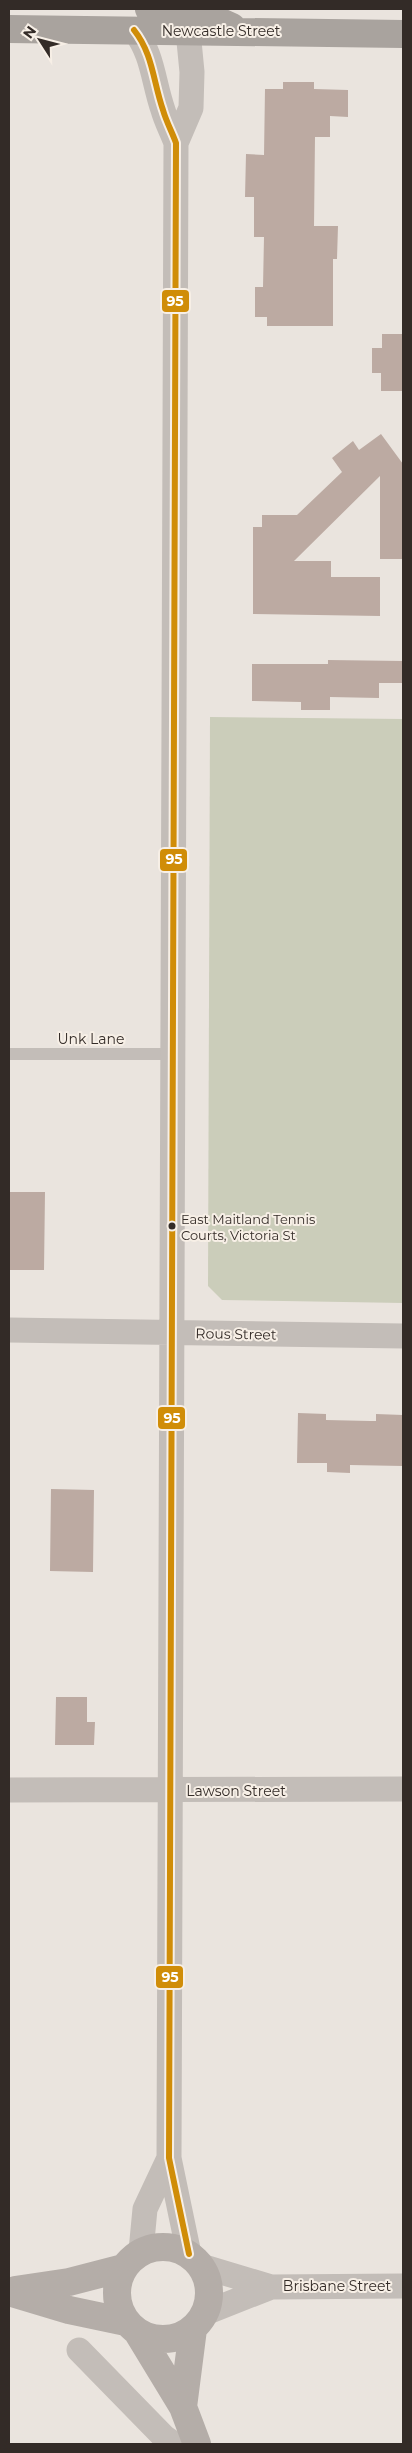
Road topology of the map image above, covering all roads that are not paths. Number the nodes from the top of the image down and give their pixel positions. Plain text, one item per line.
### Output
1 (141, 19) edge
2 (190, 20) edge
3 (9, 29) edge
4 (403, 34) edge
5 (176, 143) junction
6 (9, 1054) edge
7 (174, 1054) junction
8 (9, 1330) edge
9 (173, 1333) junction
10 (403, 1336) edge
11 (9, 1790) edge
12 (403, 1790) edge
13 (170, 1791) junction
14 (169, 2158) junction
15 (132, 2260) junction
16 (195, 2260) junction
17 (403, 2286) edge
18 (271, 2287) junction
19 (199, 2321) junction
20 (132, 2328) junction
21 (79, 2350) dead end
22 (183, 2408) junction
23 (174, 2444) edge
24 (197, 2444) edge

1 - 2 highway, Newcastle Street
1 - 3 highway, Newcastle Street
1 - 5 street
2 - 4 highway, Newcastle Street
2 - 5 street
5 - 7 street
6 - 7 lane, Unk Lane
7 - 9 street
8 - 9 street, Rous Street
9 - 10 street, Rous Street
9 - 13 street
11 - 13 street, Lawson Street
12 - 13 street, Lawson Street
13 - 14 street
14 - 15 street
14 - 16 street
15 - 16 main road
15 - 20 main road
15 - 20 main road
16 - 18 street, Brisbane Street
16 - 19 main road
17 - 18 street, Brisbane Street
18 - 19 street, Brisbane Street
19 - 20 main road
19 - 22 main road
20 - 22 main road
21 - 23 street
22 - 24 main road

